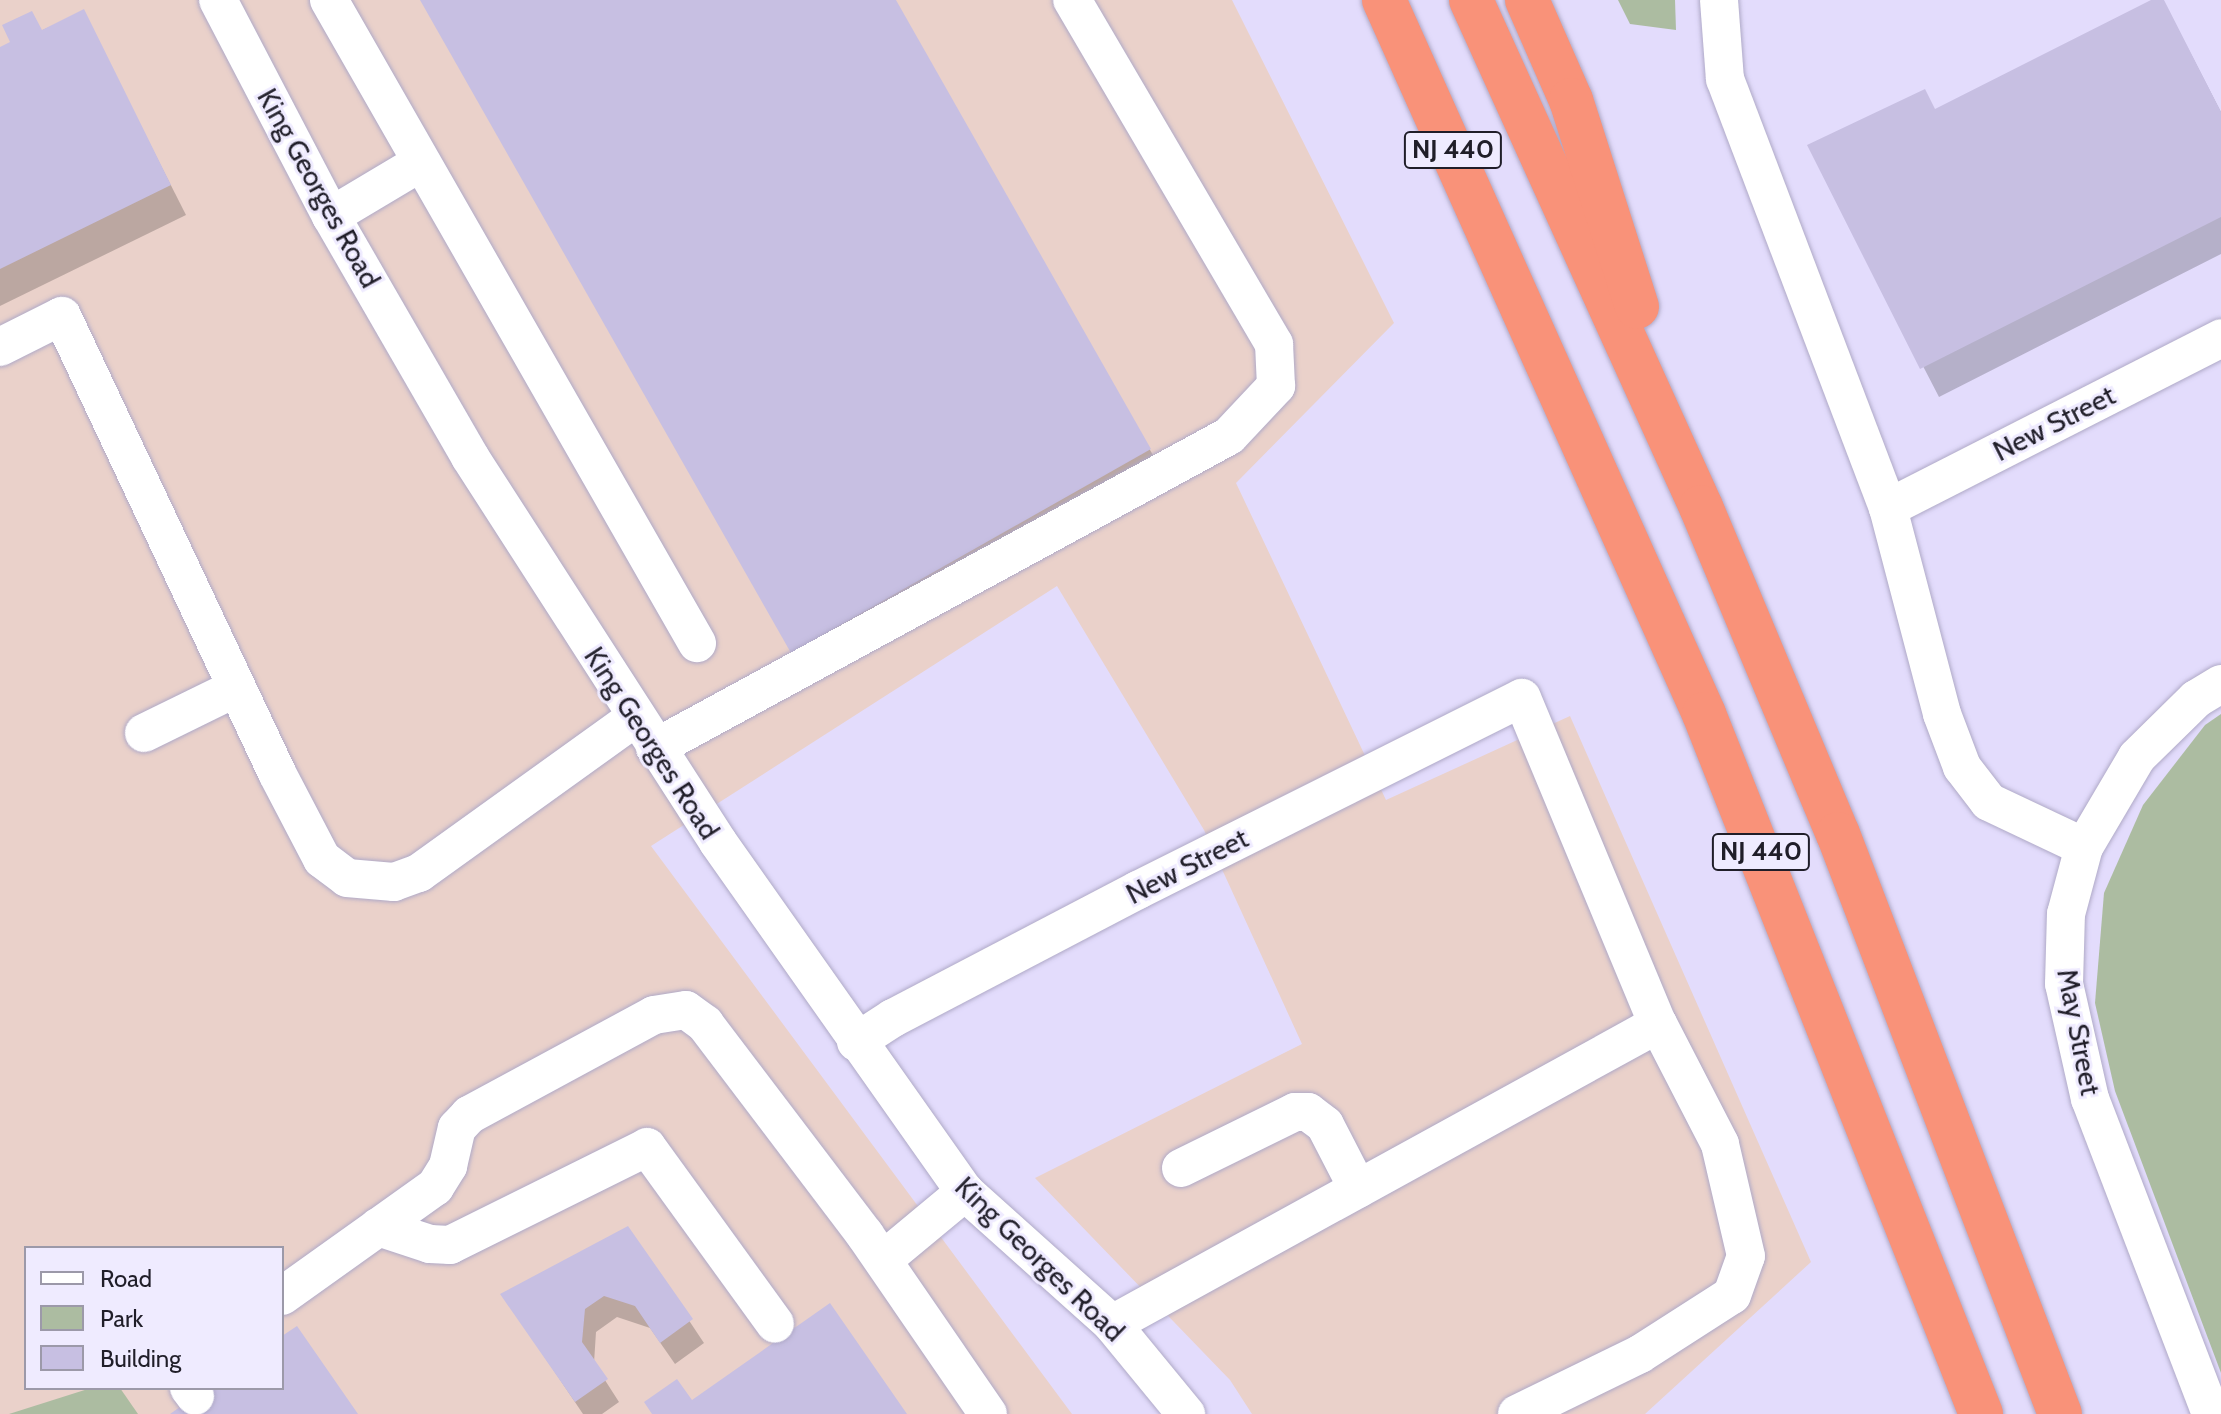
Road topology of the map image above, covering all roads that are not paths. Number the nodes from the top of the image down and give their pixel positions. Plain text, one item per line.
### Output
1 (218, 0) edge
2 (329, 0) edge
3 (1072, 0) edge
4 (1364, 0) edge
5 (1384, 0) edge
6 (1471, 0) edge
7 (1527, 0) edge
8 (1719, 0) edge
9 (420, 163) junction
10 (331, 216) junction
11 (1521, 299) junction
12 (2221, 338) edge
13 (0, 347) edge
14 (1701, 507) junction
15 (1888, 508) junction
16 (697, 643) dead end
17 (2221, 684) edge
18 (236, 688) junction
19 (144, 733) dead end
20 (645, 733) junction
21 (2084, 847) junction
22 (1658, 1024) junction
23 (856, 1042) junction
24 (1181, 1168) dead end
25 (1358, 1189) junction
26 (965, 1192) junction
27 (378, 1227) junction
28 (883, 1260) junction
29 (284, 1295) edge
30 (775, 1324) dead end
31 (1112, 1324) junction
32 (988, 1414) edge
33 (1186, 1414) edge
34 (1517, 1414) edge
35 (1981, 1414) edge
36 (2060, 1414) edge
37 (2211, 1414) edge

1 - 10 street, King Georges Road
2 - 9 street
3 - 20 street
4 - 11 highway
5 - 11 highway, NJ 440
6 - 14 highway, NJ 440
7 - 14 highway
8 - 15 street
9 - 10 street
9 - 16 street
10 - 20 street, King Georges Road
11 - 35 highway, NJ 440
12 - 15 street, New Street
13 - 18 street
14 - 36 highway, NJ 440
15 - 21 street
17 - 21 street, May Street
18 - 19 street
18 - 20 street
20 - 23 street, King Georges Road
21 - 37 street, May Street
22 - 23 street, New Street
22 - 25 street
22 - 34 street
23 - 26 street, King Georges Road
24 - 25 street
25 - 31 street
26 - 28 street
26 - 31 street, King Georges Road
27 - 28 street
27 - 29 street
27 - 30 street
28 - 32 street
31 - 33 street, King Georges Road

